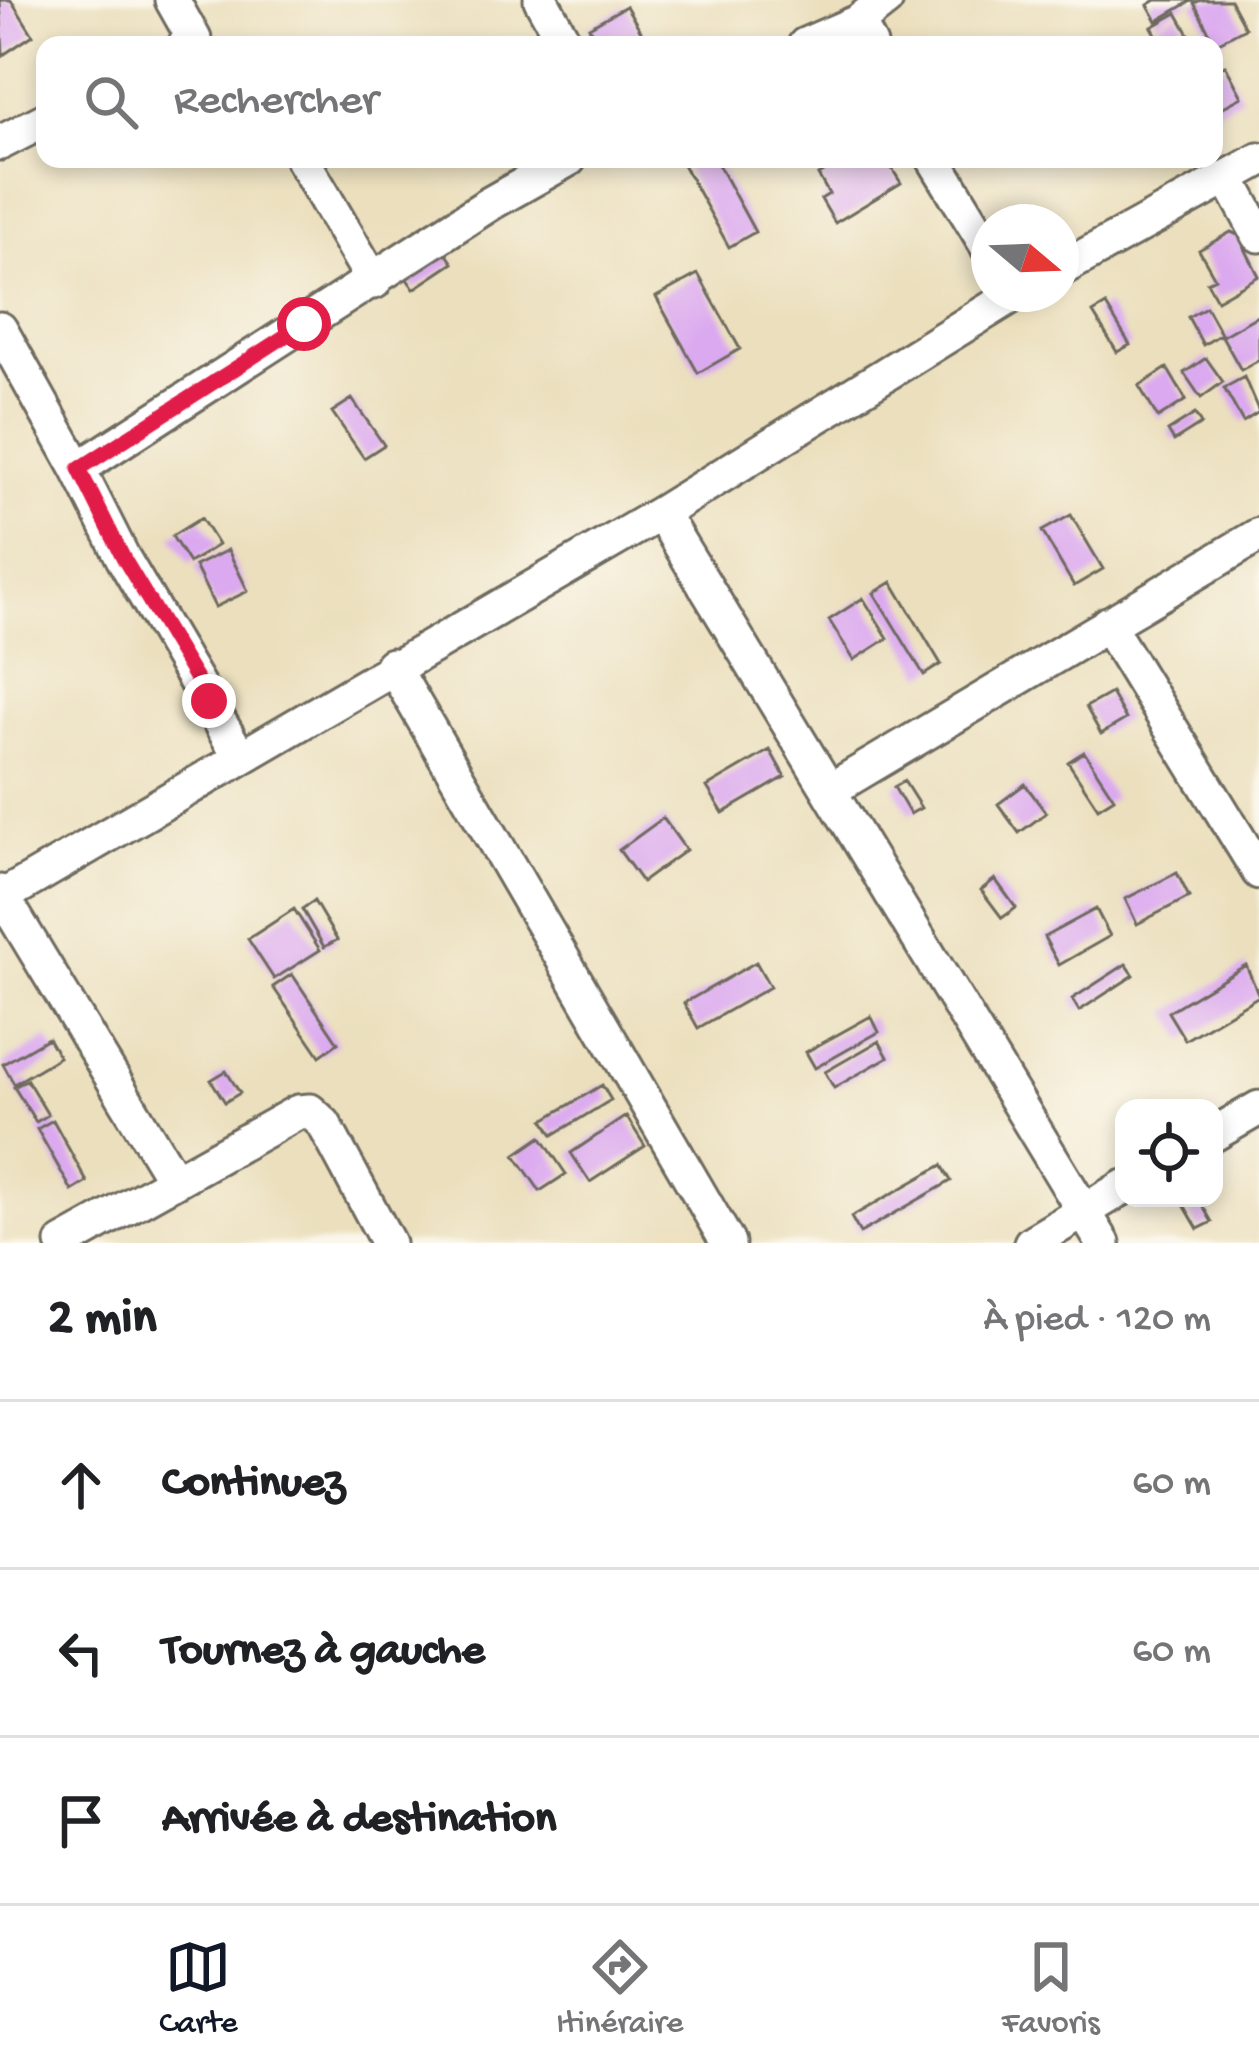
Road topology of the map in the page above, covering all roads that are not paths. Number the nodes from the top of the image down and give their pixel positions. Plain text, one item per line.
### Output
1 (172, 0) edge
2 (541, 0) edge
3 (886, 0) edge
4 (864, 34) edge
5 (189, 36) edge
6 (561, 36) edge
7 (36, 125) edge
8 (0, 143) edge
9 (1259, 160) edge
10 (307, 168) edge
11 (553, 168) edge
12 (939, 168) edge
13 (1228, 178) junction
14 (971, 220) edge
15 (1259, 235) edge
16 (1079, 259) edge
17 (374, 282) junction
18 (987, 312) edge
19 (0, 329) edge
20 (79, 469) junction
21 (662, 513) junction
22 (1259, 535) edge
23 (1107, 624) junction
24 (392, 665) junction
25 (239, 755) junction
26 (830, 790) junction
27 (1259, 872) edge
28 (1, 895) edge
29 (1259, 1108) edge
30 (1223, 1129) edge
31 (174, 1180) junction
32 (1115, 1192) edge
33 (1084, 1211) junction
34 (63, 1243) edge
35 (388, 1243) edge
36 (728, 1243) edge
37 (1030, 1243) edge
38 (1103, 1243) edge

1 - 5 street
2 - 6 street
3 - 4 street
7 - 8 street
9 - 13 street
10 - 17 street
11 - 17 street
12 - 14 street
13 - 15 street
13 - 16 street
17 - 20 street
18 - 21 street
19 - 20 street
20 - 25 street
21 - 24 street
21 - 26 street
22 - 23 street
23 - 26 street
23 - 27 street
24 - 25 street
24 - 36 street
25 - 28 street
26 - 33 street
28 - 31 street
29 - 30 street
31 - 34 street
31 - 35 street
32 - 33 street
33 - 37 street
33 - 38 street

